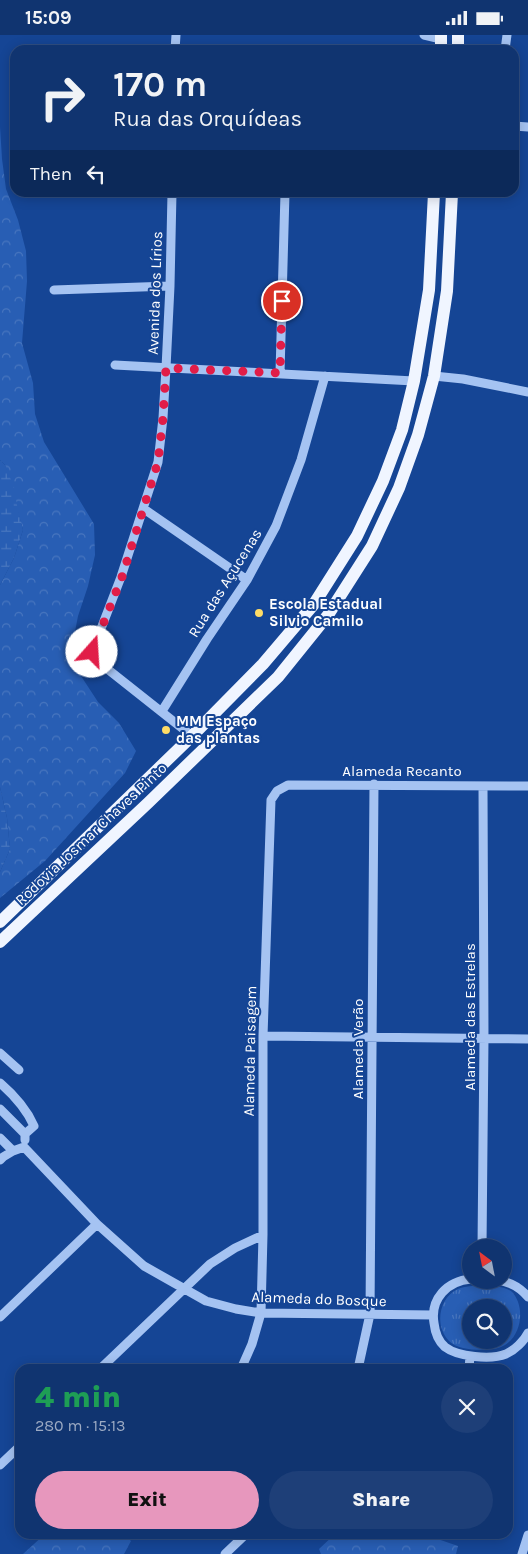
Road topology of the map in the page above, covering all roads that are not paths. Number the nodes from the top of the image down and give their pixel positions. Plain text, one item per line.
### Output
1 (424, 35) edge
2 (441, 41) edge
3 (172, 197) edge
4 (285, 197) edge
5 (434, 197) edge
6 (452, 197) edge
7 (170, 287) junction
8 (54, 290) dead end
9 (115, 365) dead end
10 (166, 368) junction
11 (280, 373) junction
12 (434, 376) junction
13 (325, 377) junction
14 (414, 381) junction
15 (528, 392) edge
16 (144, 509) junction
17 (247, 579) junction
18 (162, 711) junction
19 (192, 736) junction
20 (374, 784) junction
21 (483, 785) junction
22 (528, 786) edge
23 (135, 791) junction
24 (277, 791) joint
25 (148, 803) junction
26 (0, 922) edge
27 (0, 942) edge
28 (263, 1036) junction
29 (372, 1037) junction
30 (484, 1038) junction
31 (528, 1039) edge
32 (0, 1053) edge
33 (19, 1070) dead end
34 (0, 1083) edge
35 (0, 1109) edge
36 (25, 1135) junction
37 (0, 1138) edge
38 (24, 1147) junction
39 (13, 1151) junction
40 (1, 1158) edge
41 (97, 1224) junction
42 (263, 1235) junction
43 (482, 1239) edge
44 (462, 1281) edge
45 (512, 1283) edge
46 (184, 1288) junction
47 (528, 1297) edge
48 (261, 1313) junction
49 (370, 1314) junction
50 (433, 1315) junction
51 (0, 1317) edge
52 (527, 1337) edge
53 (470, 1356) junction
54 (105, 1364) edge
55 (243, 1364) edge
56 (359, 1364) edge
57 (469, 1364) edge
58 (15, 1451) edge
59 (0, 1465) edge
60 (528, 1535) edge
61 (241, 1539) edge
62 (225, 1554) edge
63 (522, 1554) edge

1 - 2 street
3 - 7 street, Avenida dos Lírios
4 - 11 street
5 - 14 main road, Rodovia Josmar Chaves Pinto
6 - 12 main road, Rodovia Josmar Chaves Pinto
7 - 8 street
7 - 10 street, Avenida dos Lírios
9 - 10 street
10 - 11 street
10 - 16 street, Avenida dos Lírios
11 - 13 street
12 - 15 street
12 - 25 main road, Rodovia Josmar Chaves Pinto
13 - 14 street
13 - 17 street, Rua das Açucenas
14 - 19 main road, Rodovia Josmar Chaves Pinto
16 - 17 street
16 - 18 street, Avenida dos Lírios
17 - 18 street, Rua das Açucenas
18 - 19 street
19 - 23 main road, Rodovia Josmar Chaves Pinto
20 - 21 street, Alameda Recanto
20 - 24 street, Alameda Recanto
20 - 29 street, Alameda Verão
21 - 22 street, Alameda Recanto
21 - 30 street, Alameda das Estrelas
23 - 25 main road
23 - 26 main road, Rodovia Josmar Chaves Pinto
24 - 28 street, Alameda Paisagem
25 - 27 main road, Rodovia Josmar Chaves Pinto
28 - 29 street
28 - 42 street, Alameda Paisagem
29 - 30 street
29 - 49 street, Alameda Verão
30 - 31 street
30 - 43 street, Alameda das Estrelas
32 - 33 street
34 - 36 street
35 - 36 street
36 - 38 street
37 - 39 street
38 - 39 street
38 - 41 street, Alameda do Bosque
39 - 40 street
41 - 46 street, Alameda do Bosque
41 - 51 street
42 - 46 street
42 - 48 street, Alameda Paisagem
44 - 50 street
45 - 47 street
46 - 48 street, Alameda do Bosque
46 - 54 street
48 - 49 street, Alameda do Bosque
48 - 55 street, Alameda Paisagem
49 - 50 street, Alameda do Bosque
49 - 56 street, Alameda Verão
50 - 53 street
52 - 53 street
53 - 57 street
58 - 59 street
60 - 63 street
61 - 62 street

